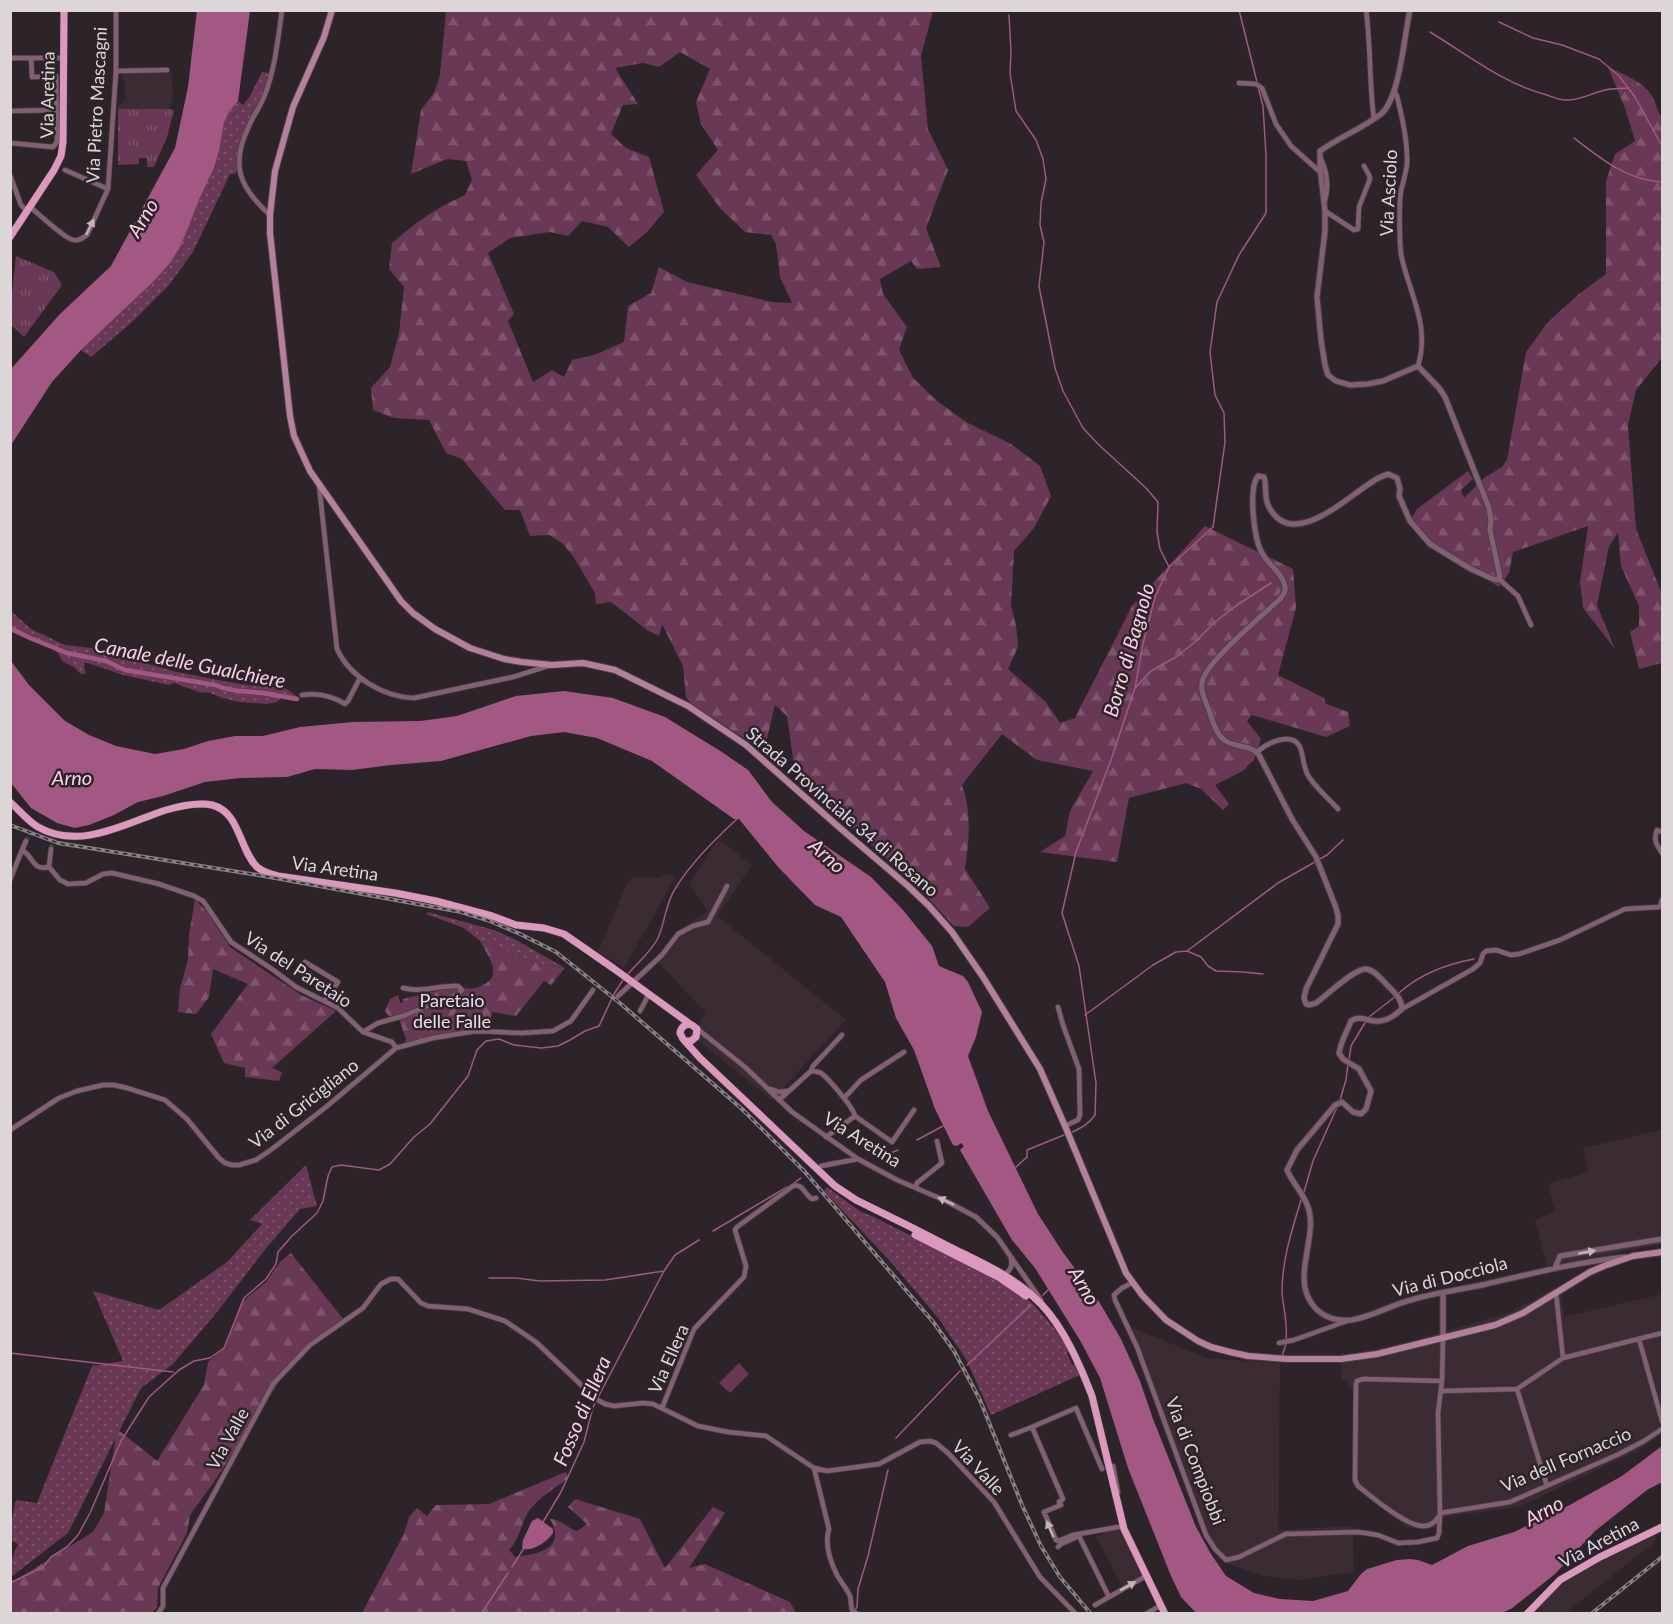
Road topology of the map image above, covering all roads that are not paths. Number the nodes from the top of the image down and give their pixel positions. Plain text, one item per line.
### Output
1 (63, 10) edge
2 (116, 10) edge
3 (282, 10) edge
4 (332, 10) edge
5 (1366, 10) edge
6 (1410, 10) edge
7 (10, 58) edge
8 (31, 58) junction
9 (64, 58) junction
10 (167, 70) dead end
11 (116, 71) junction
12 (1239, 83) dead end
13 (1394, 91) junction
14 (57, 110) junction
15 (10, 111) edge
16 (1374, 118) junction
17 (10, 143) edge
18 (1320, 157) junction
19 (1364, 166) dead end
20 (65, 170) dead end
21 (1320, 172) junction
22 (10, 175) edge
23 (108, 189) junction
24 (1324, 202) junction
25 (28, 209) junction
26 (1325, 211) junction
27 (270, 215) junction
28 (10, 237) edge
29 (1418, 366) junction
30 (319, 485) junction
31 (1499, 579) junction
32 (1532, 624) dead end
33 (552, 665) junction
34 (360, 678) junction
35 (302, 695) dead end
36 (1257, 752) junction
37 (10, 802) edge
38 (1338, 809) dead end
39 (1662, 832) edge
40 (26, 841) tunnel mouth
41 (51, 849) tunnel mouth
42 (22, 850) junction
43 (1662, 854) edge
44 (49, 867) junction
45 (10, 880) edge
46 (727, 886) dead end
47 (1662, 900) edge
48 (305, 962) dead end
49 (631, 985) junction
50 (403, 988) dead end
51 (593, 990) dead end
52 (646, 992) junction
53 (618, 996) dead end
54 (325, 1001) junction
55 (1058, 1007) dead end
56 (1402, 1009) junction
57 (640, 1011) dead end
58 (676, 1014) junction
59 (693, 1026) junction
60 (681, 1030) junction
61 (363, 1032) junction
62 (842, 1035) dead end
63 (707, 1036) junction
64 (695, 1038) junction
65 (685, 1041) junction
66 (396, 1048) junction
67 (904, 1052) dead end
68 (700, 1058) junction
69 (812, 1071) junction
70 (765, 1086) junction
71 (787, 1091) junction
72 (844, 1098) junction
73 (779, 1100) junction
74 (914, 1110) dead end
75 (855, 1116) junction
76 (1065, 1126) junction
77 (10, 1130) edge
78 (826, 1137) junction
79 (937, 1141) dead end
80 (858, 1159) junction
81 (821, 1166) dead end
82 (916, 1188) junction
83 (816, 1198) dead end
84 (856, 1200) junction
85 (1662, 1239) edge
86 (1662, 1251) edge
87 (1009, 1254) junction
88 (1633, 1256) junction
89 (1555, 1268) junction
90 (988, 1272) junction
91 (1003, 1274) junction
92 (1132, 1283) junction
93 (1443, 1293) junction
94 (1556, 1293) junction
95 (1049, 1313) junction
96 (1349, 1320) junction
97 (1057, 1325) junction
98 (1662, 1333) edge
99 (1443, 1338) junction
100 (1639, 1339) junction
101 (1279, 1343) dead end
102 (1563, 1358) junction
103 (1442, 1381) junction
104 (1517, 1389) junction
105 (1441, 1392) junction
106 (662, 1408) junction
107 (1662, 1421) edge
108 (1032, 1426) junction
109 (1662, 1429) edge
110 (1011, 1435) dead end
111 (1101, 1437) junction
112 (1090, 1440) junction
113 (1113, 1466) dead end
114 (814, 1468) junction
115 (1102, 1469) dead end
116 (1547, 1486) junction
117 (1440, 1514) junction
118 (1123, 1527) junction
119 (1662, 1527) edge
120 (1078, 1535) junction
121 (1058, 1547) dead end
122 (1146, 1576) junction
123 (1109, 1597) junction
124 (1095, 1605) dead end
125 (1161, 1605) junction
126 (855, 1612) edge
127 (158, 1614) edge
128 (1077, 1614) edge
129 (1146, 1614) edge
130 (1166, 1614) edge
131 (1527, 1614) edge

1 - 9 main road, Via Aretina
2 - 11 street, Via Pietro Mascagni
3 - 27 street
4 - 27 main road, Strada Provinciale 34 di Rosano
5 - 16 street
6 - 13 street
7 - 8 street
8 - 9 street
8 - 14 street
9 - 25 main road, Via Aretina
10 - 11 street
11 - 23 street, Via Pietro Mascagni
12 - 21 street
13 - 16 street
13 - 29 street, Via Asciolo
14 - 15 street
14 - 17 street
16 - 18 street
18 - 21 street
18 - 24 street
19 - 26 street, Via Asciolo
20 - 23 street
21 - 24 street
22 - 25 street
25 -> 23 street, Via Pietro Mascagni
24 - 26 street
25 - 28 main road, Via Aretina
26 - 29 street
27 - 30 main road, Strada Provinciale 34 di Rosano
29 - 31 street
30 - 33 main road, Strada Provinciale 34 di Rosano
30 - 34 street
31 - 32 street
31 - 36 street
33 - 34 street
33 - 76 main road, Strada Provinciale 34 di Rosano
34 - 35 street
36 - 38 street
36 - 56 street
37 - 49 main road, Via Aretina
39 - 43 street
40 - 42 street
41 - 44 street
42 - 44 street
42 - 45 street
44 - 54 street, Via del Paretaio
46 - 49 street
47 - 56 street
48 - 54 street
49 - 52 main road, Via Aretina
49 - 53 street
50 - 61 street
51 - 66 street, Via di Gricigliano
52 - 57 street
52 - 58 main road, Via Aretina
54 - 61 street, Via del Paretaio
55 - 76 street
56 - 96 street
58 - 59 main road, Via Aretina
58 - 60 main road
59 - 60 main road
59 - 63 street, Via Aretina
59 - 64 main road
60 - 65 main road
61 - 66 street, Via del Paretaio
62 - 69 street
63 - 64 street
63 - 70 street, Via Aretina
64 - 65 main road
64 - 68 main road
65 - 68 main road
66 - 77 street, Via di Gricigliano
67 - 72 street
68 - 84 main road
69 - 71 street
69 - 72 street
70 - 71 street
70 - 73 street, Via Aretina
71 - 73 street
72 - 75 street
73 - 78 street, Via Aretina
74 - 75 street
75 - 78 street
76 - 92 main road, Strada Provinciale 34 di Rosano
78 - 80 street, Via Aretina
79 - 82 street
80 - 81 street
80 - 82 street, Via Aretina
87 -> 82 street, Via Aretina
83 - 106 street, Via Ellera
84 - 90 main road
84 - 91 main road
89 -> 85 street
86 - 88 main road, Strada Provinciale 34 di Rosano
87 - 91 street
87 - 95 street, Via Aretina
88 - 89 street, Via di Docciola
88 - 94 main road, Strada Provinciale 34 di Rosano
89 - 93 street, Via di Docciola
90 - 91 street
90 - 97 main road
91 - 95 main road
92 - 99 main road, Strada Provinciale 34 di Rosano
92 - 117 street, Via di Compiobbi
93 - 96 street, Via di Docciola
93 - 99 street, Via di Compiobbi
94 - 99 main road, Strada Provinciale 34 di Rosano
94 - 102 street
95 - 97 main road, Via Aretina
96 - 101 street, Via di Docciola
97 - 111 main road, Via Aretina
98 - 100 street
99 - 103 street, Via di Compiobbi
100 - 102 street
100 - 107 street
102 - 104 street
103 - 105 street, Via di Compiobbi
103 - 117 street
104 - 105 street
104 - 116 street
105 - 117 street, Via di Compiobbi
106 - 114 street, Via Ellera
106 - 127 street, Via Valle
108 - 110 street
108 - 112 street
120 -> 108 street
109 - 116 street, Via dell Fornaccio
111 - 112 street
111 - 118 main road, Via Aretina
112 - 115 street
113 - 118 street, Via Aretina
114 - 126 street
114 - 128 street, Via Valle
116 - 117 street, Via dell Fornaccio
118 - 120 street
118 - 122 main road, Via Aretina
119 - 131 main road, Via Aretina
120 - 121 street
120 - 123 street
123 -> 122 street
122 - 125 main road, Via Aretina
123 - 124 street
125 - 129 street
125 - 130 main road, Via Aretina

